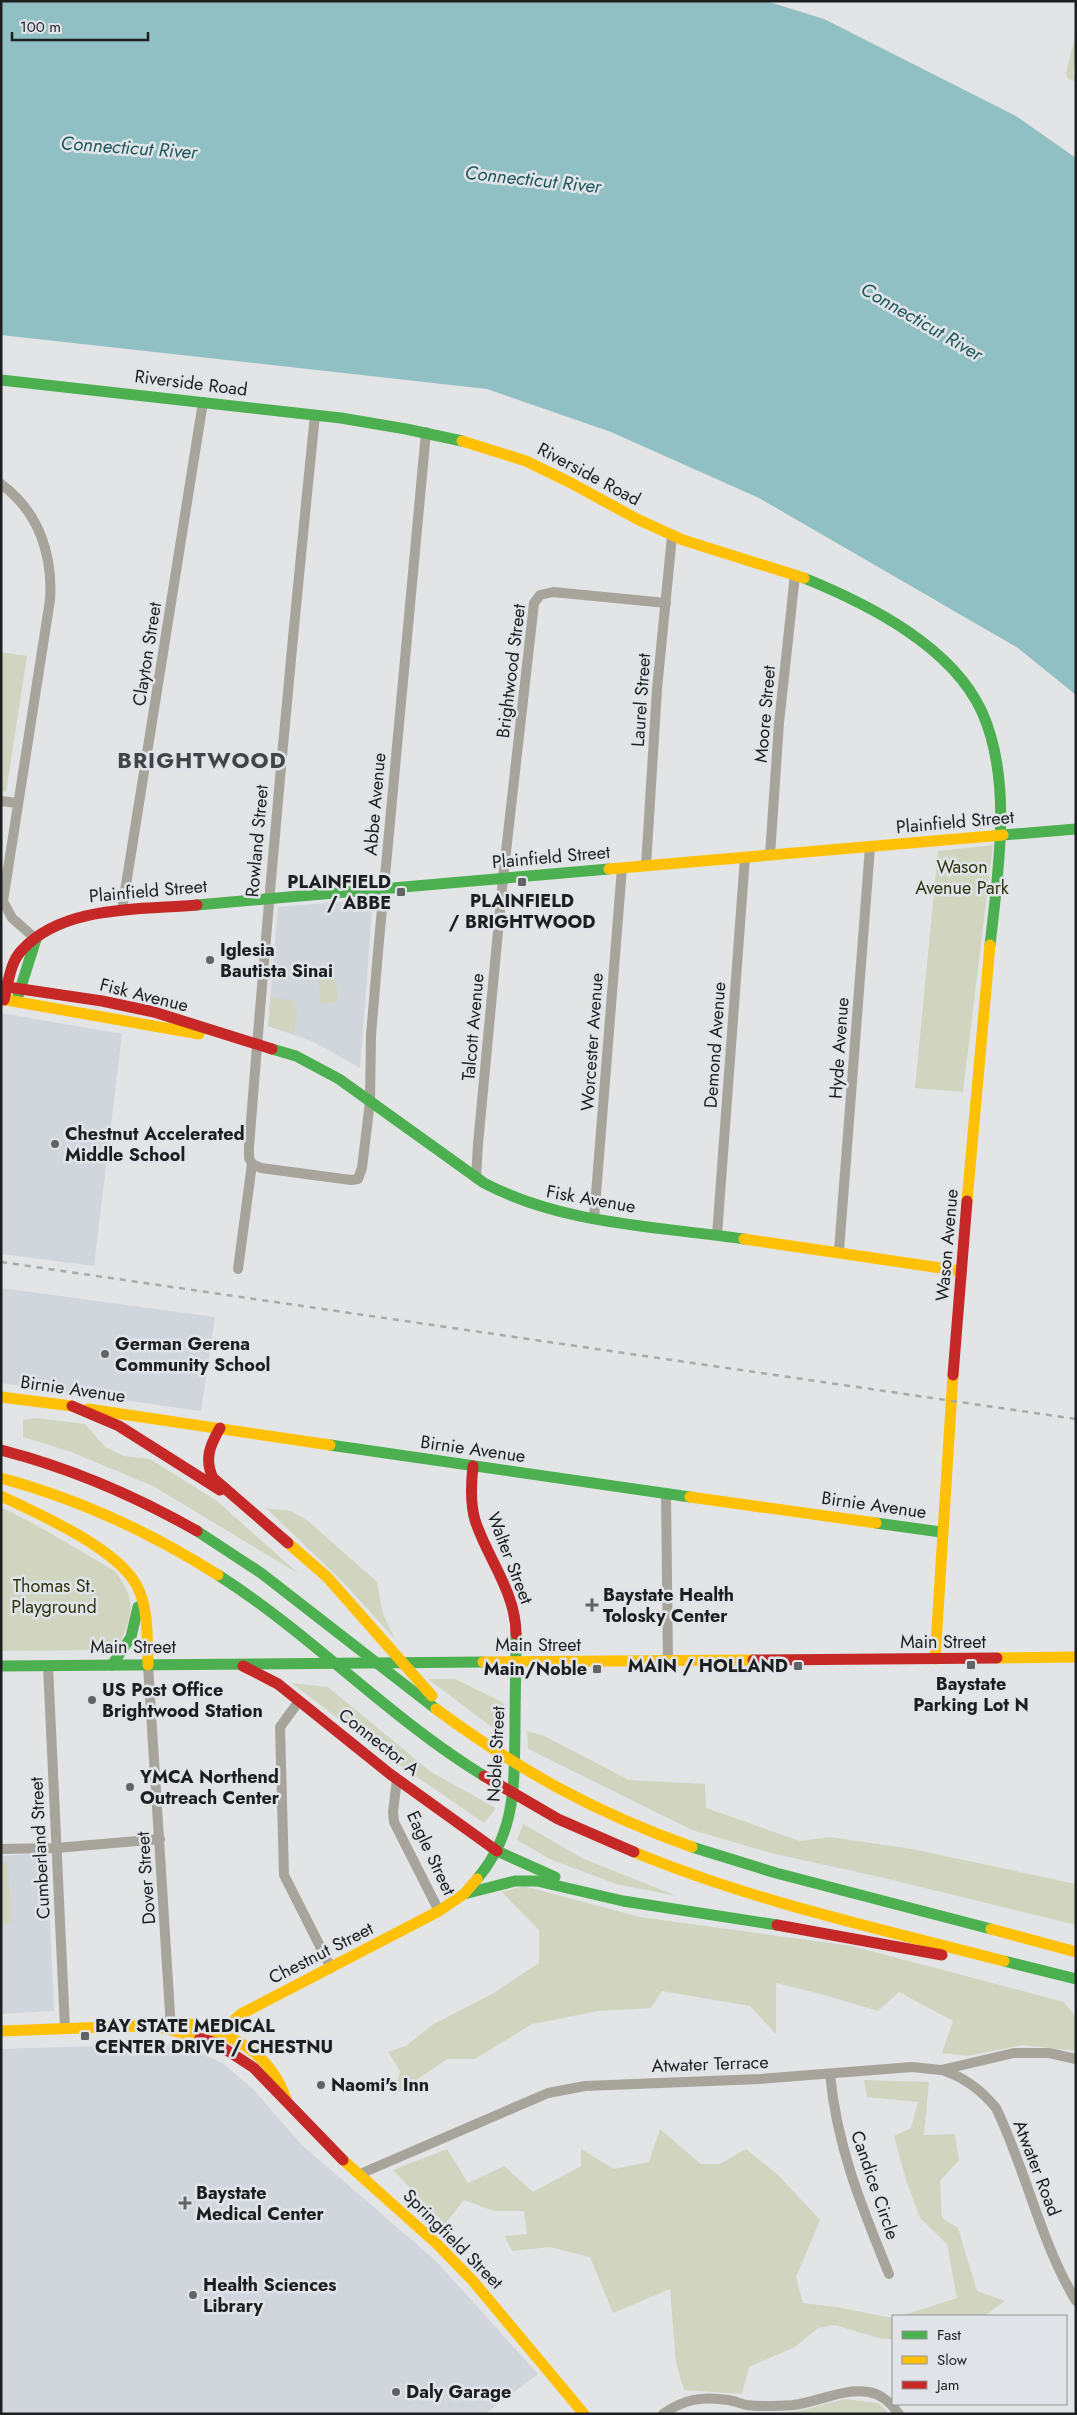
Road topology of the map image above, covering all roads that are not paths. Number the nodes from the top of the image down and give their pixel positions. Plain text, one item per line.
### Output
1 (1, 380) edge
2 (202, 402) junction
3 (315, 415) junction
4 (426, 432) junction
5 (1, 484) edge
6 (672, 536) junction
7 (795, 575) junction
8 (666, 603) junction
9 (1, 801) edge
10 (17, 803) junction
11 (1076, 829) edge
12 (1000, 834) junction
13 (870, 847) junction
14 (770, 855) junction
15 (746, 857) junction
16 (646, 866) junction
17 (622, 868) junction
18 (503, 878) junction
19 (384, 888) junction
20 (268, 898) junction
21 (122, 910) junction
22 (36, 939) junction
23 (4, 986) edge
24 (19, 990) junction
25 (3, 1000) edge
26 (16, 1002) junction
27 (259, 1044) junction
28 (370, 1101) junction
29 (252, 1164) junction
30 (476, 1178) junction
31 (594, 1219) junction
32 (717, 1236) junction
33 (839, 1251) junction
34 (238, 1269) dead end
35 (961, 1271) junction
36 (1, 1397) edge
37 (72, 1406) junction
38 (220, 1428) junction
39 (1, 1450) edge
40 (473, 1466) junction
41 (1, 1478) edge
42 (666, 1494) junction
43 (1, 1496) edge
44 (263, 1520) junction
45 (941, 1532) junction
46 (140, 1596) junction
47 (1076, 1658) edge
48 (935, 1659) junction
49 (668, 1662) junction
50 (517, 1663) junction
51 (238, 1664) junction
52 (112, 1665) junction
53 (148, 1665) junction
54 (1, 1666) edge
55 (48, 1666) junction
56 (299, 1701) junction
57 (469, 1734) junction
58 (397, 1779) junction
59 (160, 1839) junction
60 (56, 1848) junction
61 (1, 1850) edge
62 (497, 1851) junction
63 (588, 1891) junction
64 (464, 1894) junction
65 (439, 1910) junction
66 (1076, 1952) edge
67 (331, 1968) junction
68 (1076, 1980) edge
69 (65, 2028) junction
70 (171, 2029) junction
71 (1, 2031) edge
72 (221, 2032) junction
73 (216, 2043) junction
74 (1076, 2059) edge
75 (942, 2070) junction
76 (830, 2074) junction
77 (286, 2099) junction
78 (360, 2174) junction
79 (889, 2274) dead end
80 (1076, 2300) edge
81 (748, 2410) edge
82 (584, 2414) edge
83 (663, 2414) edge
84 (899, 2414) edge

1 - 2 main road, Riverside Road
2 - 3 main road, Riverside Road
2 - 21 street, Clayton Street
3 - 4 main road, Riverside Road
3 - 20 street, Rowland Street
4 - 6 main road, Riverside Road
4 - 19 street, Abbe Avenue
5 - 10 street
6 - 7 main road, Riverside Road
6 - 8 street, Laurel Street
7 - 12 main road, Riverside Road
7 - 14 street, Moore Street
8 - 16 street, Laurel Street
8 - 18 street, Brightwood Street
9 - 10 street
10 - 22 street
11 - 12 main road, Plainfield Street
12 - 13 main road, Plainfield Street
12 - 35 main road, Wason Avenue
13 - 14 main road, Plainfield Street
13 - 33 street, Hyde Avenue
14 - 15 main road, Plainfield Street
15 - 16 main road, Plainfield Street
15 - 32 street, Demond Avenue
16 - 17 main road, Plainfield Street
17 - 18 main road, Plainfield Street
17 - 31 street, Worcester Avenue
18 - 19 main road, Plainfield Street
18 - 30 street, Talcott Avenue
19 - 20 main road, Plainfield Street
19 - 28 street, Abbe Avenue
20 - 21 main road, Plainfield Street
20 - 27 street, Rowland Street
21 - 22 main road, Plainfield Street
22 - 23 main road, Plainfield Street
22 - 24 main road
23 - 24 main road
23 - 25 main road, Plainfield Street
24 - 26 main road
24 - 27 main road, Fisk Avenue
25 - 26 main road, Plainfield Street
26 - 27 main road, Fisk Avenue
27 - 28 main road, Fisk Avenue
27 - 29 street, Rowland Street
28 - 29 street, Abbe Avenue
28 - 30 main road, Fisk Avenue
29 - 34 street, Rowland Street
30 - 31 main road, Fisk Avenue
31 - 32 main road, Fisk Avenue
32 - 33 main road, Fisk Avenue
33 - 35 main road, Fisk Avenue
35 - 45 main road, Wason Avenue
36 - 37 main road, Birnie Avenue
37 - 38 main road, Birnie Avenue
37 - 44 main road
38 - 40 main road, Birnie Avenue
38 - 44 main road
39 - 57 main road
40 - 42 main road, Birnie Avenue
40 - 50 main road, Walter Street
41 - 68 main road
42 - 45 main road, Birnie Avenue
42 - 49 street
43 - 46 main road
44 - 57 main road
45 - 48 main road, Wason Avenue
46 - 52 main road
46 - 53 main road
47 - 48 main road, Main Street
48 - 49 main road, Main Street
49 - 50 main road, Main Street
50 - 51 main road, Main Street
50 - 62 main road, Noble Street
51 - 53 main road, Main Street
51 - 56 main road, Connector A
52 - 53 main road, Main Street
52 - 55 main road, Main Street
53 - 59 street, Dover Street
54 - 55 main road, Main Street
55 - 60 street, Cumberland Street
56 - 58 main road, Connector A
56 - 67 street
57 - 66 main road
58 - 62 main road, Connector A
58 - 65 street, Eagle Street
59 - 60 street
59 - 70 street, Dover Street
60 - 61 street
60 - 69 street, Cumberland Street
62 - 63 main road, Connector A
62 - 64 main road, Noble Street
63 - 64 main road
63 - 68 main road
64 - 65 main road, Noble Street
65 - 67 main road, Chestnut Street
67 - 72 main road, Chestnut Street
69 - 70 main road
69 - 71 main road
70 - 72 main road
70 - 73 main road
72 - 73 main road, Chestnut Street
72 - 77 main road, Springfield Street
73 - 77 main road, Springfield Street
74 - 75 street, Atwater Terrace
75 - 76 street, Atwater Terrace
75 - 80 street, Atwater Road
76 - 78 street, Atwater Terrace
76 - 79 street, Candice Circle
77 - 78 main road, Springfield Street
78 - 82 main road, Springfield Street
81 - 83 street
81 - 84 street

